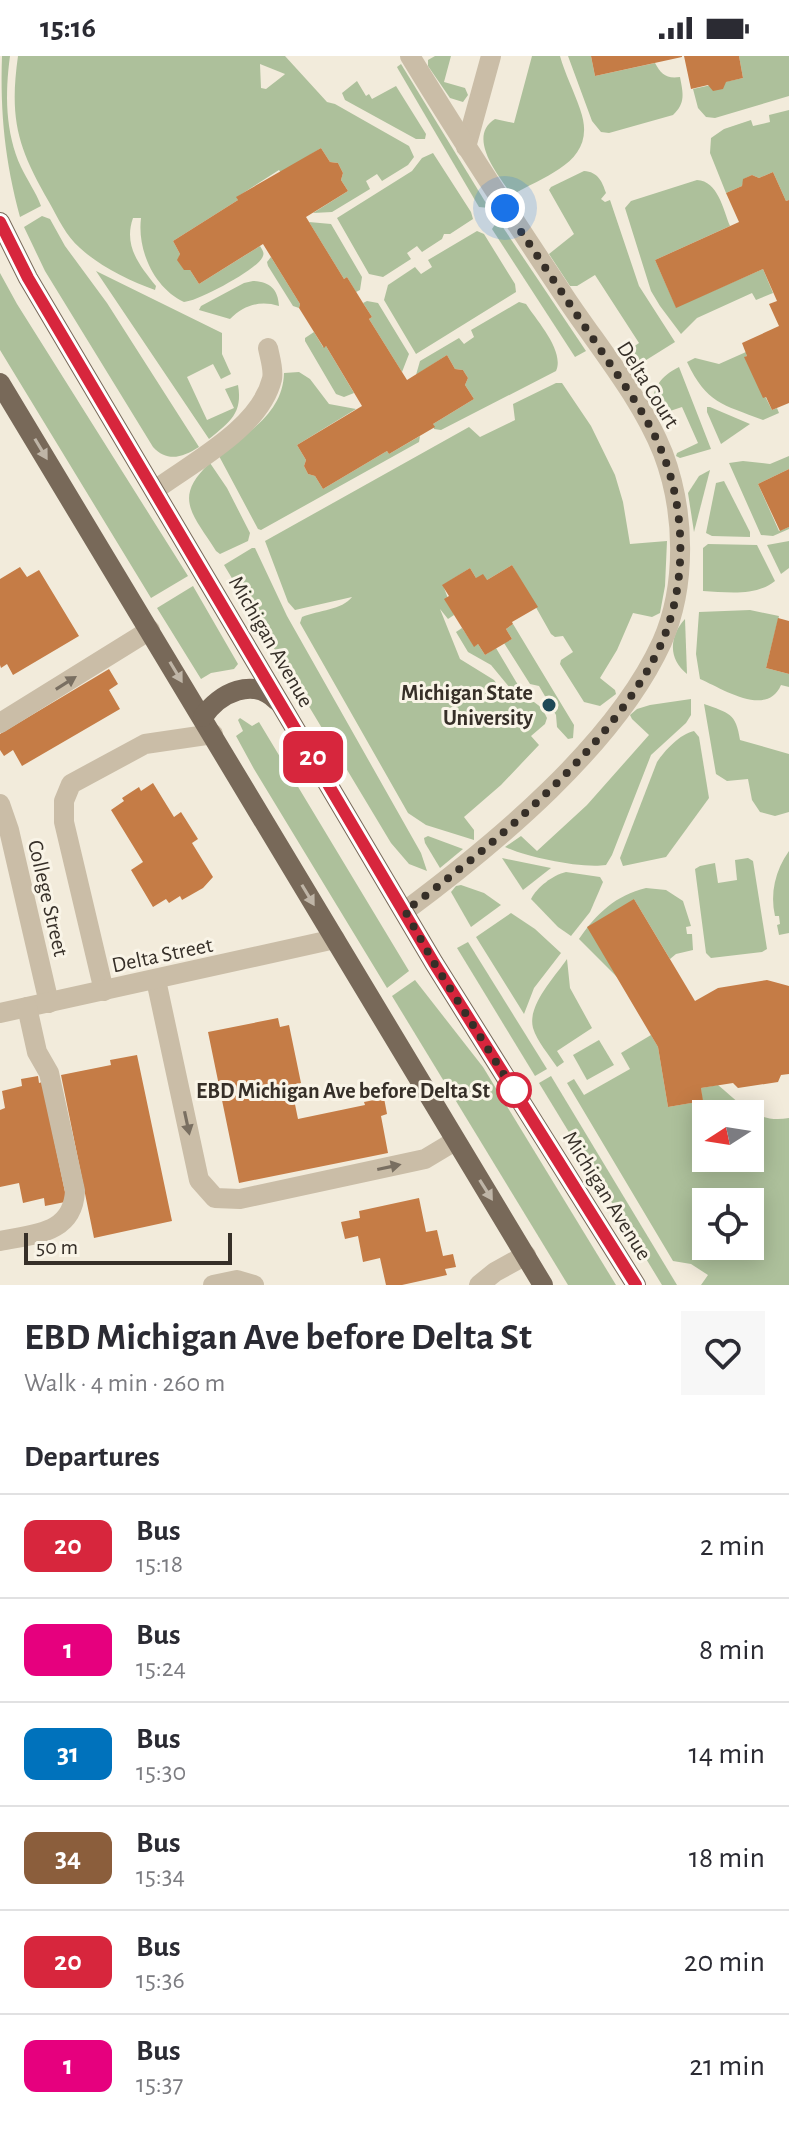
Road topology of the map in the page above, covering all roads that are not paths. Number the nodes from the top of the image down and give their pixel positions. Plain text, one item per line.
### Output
1 (410, 56) edge
2 (491, 56) edge
3 (466, 147) junction
4 (0, 222) edge
5 (268, 348) dead end
6 (0, 383) edge
7 (155, 490) junction
8 (150, 630) junction
9 (285, 710) junction
10 (0, 723) edge
11 (208, 725) junction
12 (0, 804) edge
13 (405, 911) junction
14 (335, 939) junction
15 (156, 980) junction
16 (104, 991) junction
17 (49, 1003) junction
18 (27, 1007) junction
19 (0, 1013) edge
20 (455, 1141) junction
21 (0, 1241) edge
22 (526, 1255) junction
23 (213, 1285) edge
24 (254, 1285) edge
25 (479, 1285) edge
26 (543, 1285) edge
27 (636, 1285) edge

1 - 3 street, Delta Court
2 - 3 street
3 - 13 street, Delta Court
4 - 7 main road, Michigan Avenue
5 - 7 street
6 -> 8 main road
7 - 9 main road, Michigan Avenue
10 -> 8 street
8 -> 11 main road
9 - 11 main road
9 - 13 main road, Michigan Avenue
11 -> 14 main road
11 - 16 street
12 - 17 street, College Street
13 - 27 main road, Michigan Avenue
14 - 15 street, Delta Street
14 - 20 main road
15 - 16 street, Delta Street
15 -> 20 street
16 - 17 street, Delta Street
17 - 18 street, Delta Street
18 - 19 street, Delta Street
18 - 21 street
20 -> 22 main road
22 - 25 street
22 - 26 main road
23 - 24 street

